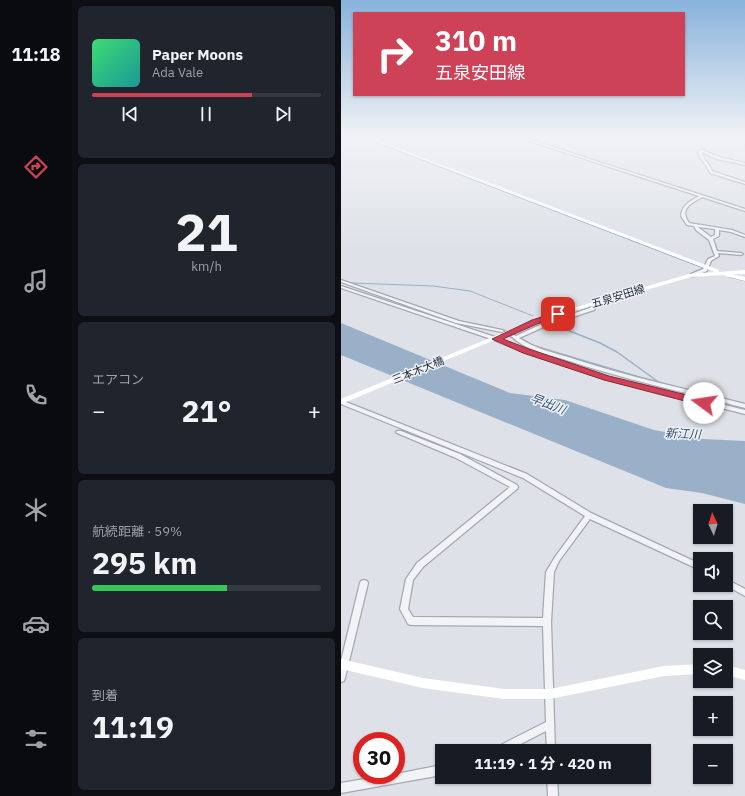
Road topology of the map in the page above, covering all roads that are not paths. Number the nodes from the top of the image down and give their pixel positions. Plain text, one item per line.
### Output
1 (462, 174) edge
2 (634, 174) edge
3 (718, 174) edge
4 (745, 183) edge
5 (702, 196) junction
6 (745, 210) edge
7 (696, 225) junction
8 (717, 229) junction
9 (745, 236) edge
10 (711, 239) junction
11 (716, 252) junction
12 (741, 254) dead end
13 (706, 268) junction
14 (745, 272) edge
15 (721, 273) junction
16 (693, 275) junction
17 (745, 279) edge
18 (341, 281) edge
19 (341, 287) edge
20 (597, 303) junction
21 (502, 331) tunnel mouth
22 (495, 339) junction
23 (342, 402) edge
24 (745, 406) edge
25 (745, 412) edge
26 (399, 432) dead end
27 (589, 515) junction
28 (693, 564) edge
29 (364, 583) dead end
30 (733, 586) edge
31 (745, 593) edge
32 (547, 622) junction
33 (343, 664) edge
34 (693, 669) edge
35 (733, 672) edge
36 (745, 675) edge
37 (341, 678) edge
38 (550, 694) junction
39 (550, 724) junction
40 (511, 744) edge
41 (551, 744) edge
42 (435, 771) edge
43 (553, 784) edge
44 (341, 788) edge
45 (553, 796) edge

1 - 13 street
2 - 5 street
3 - 4 street
5 - 6 street
5 - 7 street
7 - 8 street
7 - 10 street
8 - 9 street
8 - 10 street
10 - 11 street
11 - 12 street
11 - 13 street
13 - 15 street
13 - 16 street
14 - 15 street, 五泉安田線
15 - 16 street, 五泉安田線
15 - 17 street
16 - 20 street, 五泉安田線
18 - 21 street
19 - 22 street
20 - 22 street, 五泉安田線
20 - 24 street
22 - 23 street, 三本木大橋
22 - 25 street
23 - 27 street
26 - 32 street
27 - 28 street
27 - 32 street
29 - 33 street
30 - 31 street
32 - 38 street
33 - 37 street
33 - 38 street
34 - 38 street
35 - 36 street
38 - 39 street
39 - 40 street
39 - 41 street
42 - 44 street
43 - 45 street

